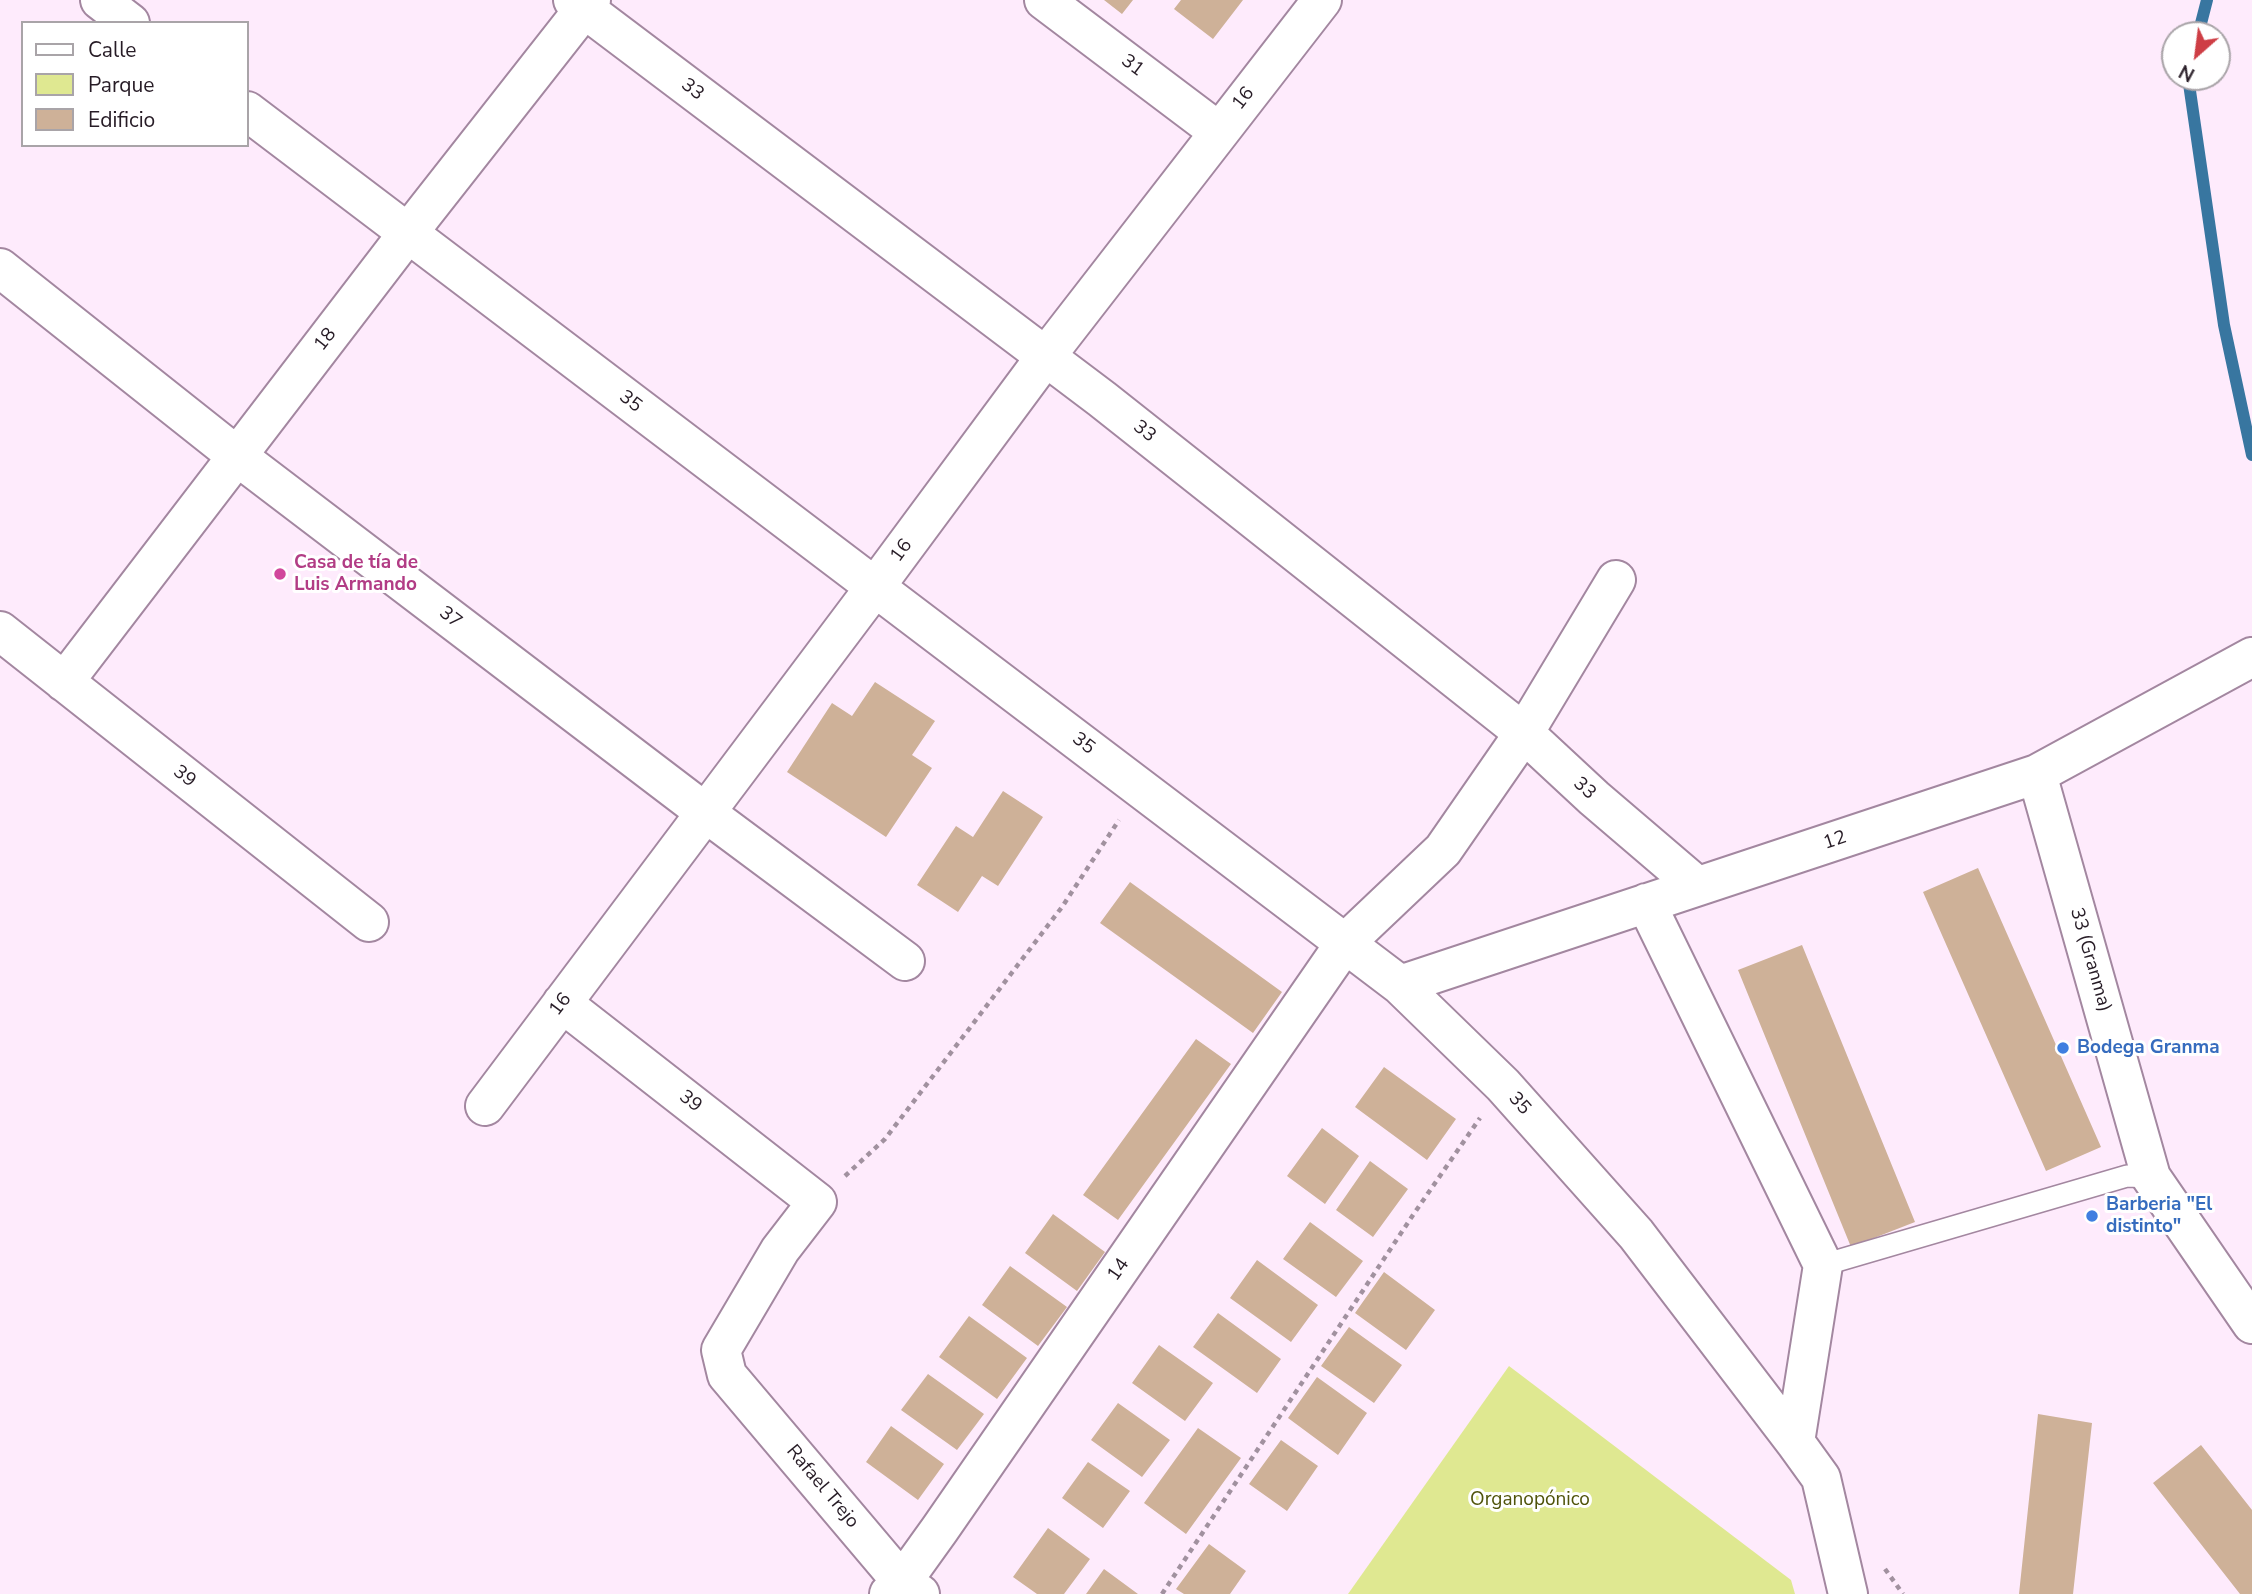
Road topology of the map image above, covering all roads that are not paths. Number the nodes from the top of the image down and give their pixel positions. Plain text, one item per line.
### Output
1 (100, 0) edge
2 (1044, 0) edge
3 (1322, 0) edge
4 (582, 3) edge
5 (127, 21) edge
6 (248, 112) edge
7 (1219, 131) junction
8 (408, 233) junction
9 (0, 268) edge
10 (1046, 356) junction
11 (237, 456) junction
12 (1616, 580) dead end
13 (875, 587) junction
14 (0, 631) edge
15 (2252, 657) edge
16 (64, 682) junction
17 (1524, 733) junction
18 (2037, 774) junction
19 (706, 813) junction
20 (1697, 887) junction
21 (1646, 903) junction
22 (369, 922) dead end
23 (1345, 943) junction
24 (905, 961) dead end
25 (1400, 985) junction
26 (562, 1003) junction
27 (485, 1106) dead end
28 (2151, 1177) junction
29 (1823, 1265) junction
30 (2252, 1324) edge
31 (727, 1375) joint
32 (1795, 1442) junction
33 (904, 1590) edge
34 (1849, 1594) edge

1 - 5 street
2 - 7 street, 31
3 - 7 street, 16
4 - 8 street, 18
4 - 10 street, 33
6 - 8 street, 35
7 - 10 street, 16
8 - 11 street, 18
8 - 13 street, 35
9 - 11 street, 37
10 - 13 street, 16
10 - 17 street, 33
11 - 16 street, 18
11 - 19 street, 37
12 - 17 street, 14
13 - 19 street, 16
13 - 23 street, 35
14 - 16 street, 39
15 - 18 street, 12
16 - 22 street, 39
17 - 20 street, 33
17 - 23 street, 14
18 - 20 street, 12
18 - 28 street, 33 (Granma)
19 - 24 street, 37
19 - 26 street, 16
20 - 21 street, 12
21 - 25 street, 12
21 - 29 street
23 - 25 street, 35
23 - 33 street, 14
25 - 32 street, 35
26 - 27 street, 16
26 - 31 street, 39
28 - 29 lane
28 - 30 street, 33 (Granma)
29 - 32 street
31 - 33 street, Rafael Trejo
32 - 34 street, 35

